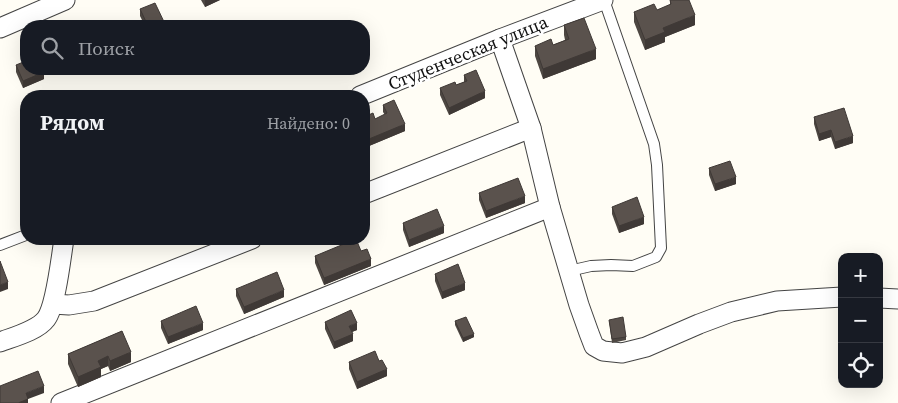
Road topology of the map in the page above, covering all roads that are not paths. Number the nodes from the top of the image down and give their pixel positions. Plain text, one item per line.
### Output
1 (64, 0) edge
2 (604, 0) edge
3 (0, 28) edge
4 (500, 39) junction
5 (370, 92) edge
6 (531, 128) junction
7 (370, 192) edge
8 (550, 207) junction
9 (20, 237) edge
10 (0, 245) edge
11 (63, 245) edge
12 (237, 245) edge
13 (570, 271) junction
14 (838, 297) edge
15 (883, 298) edge
16 (898, 299) edge
17 (53, 304) junction
18 (0, 342) edge
19 (61, 403) edge

1 - 3 street
2 - 4 street, Студенческая улица
2 - 13 lane
4 - 5 street, Студенческая улица
4 - 6 street
6 - 7 street
6 - 8 street
8 - 13 street
8 - 19 street
9 - 10 lane
11 - 17 street
12 - 17 street
13 - 14 street
15 - 16 street
17 - 18 street

